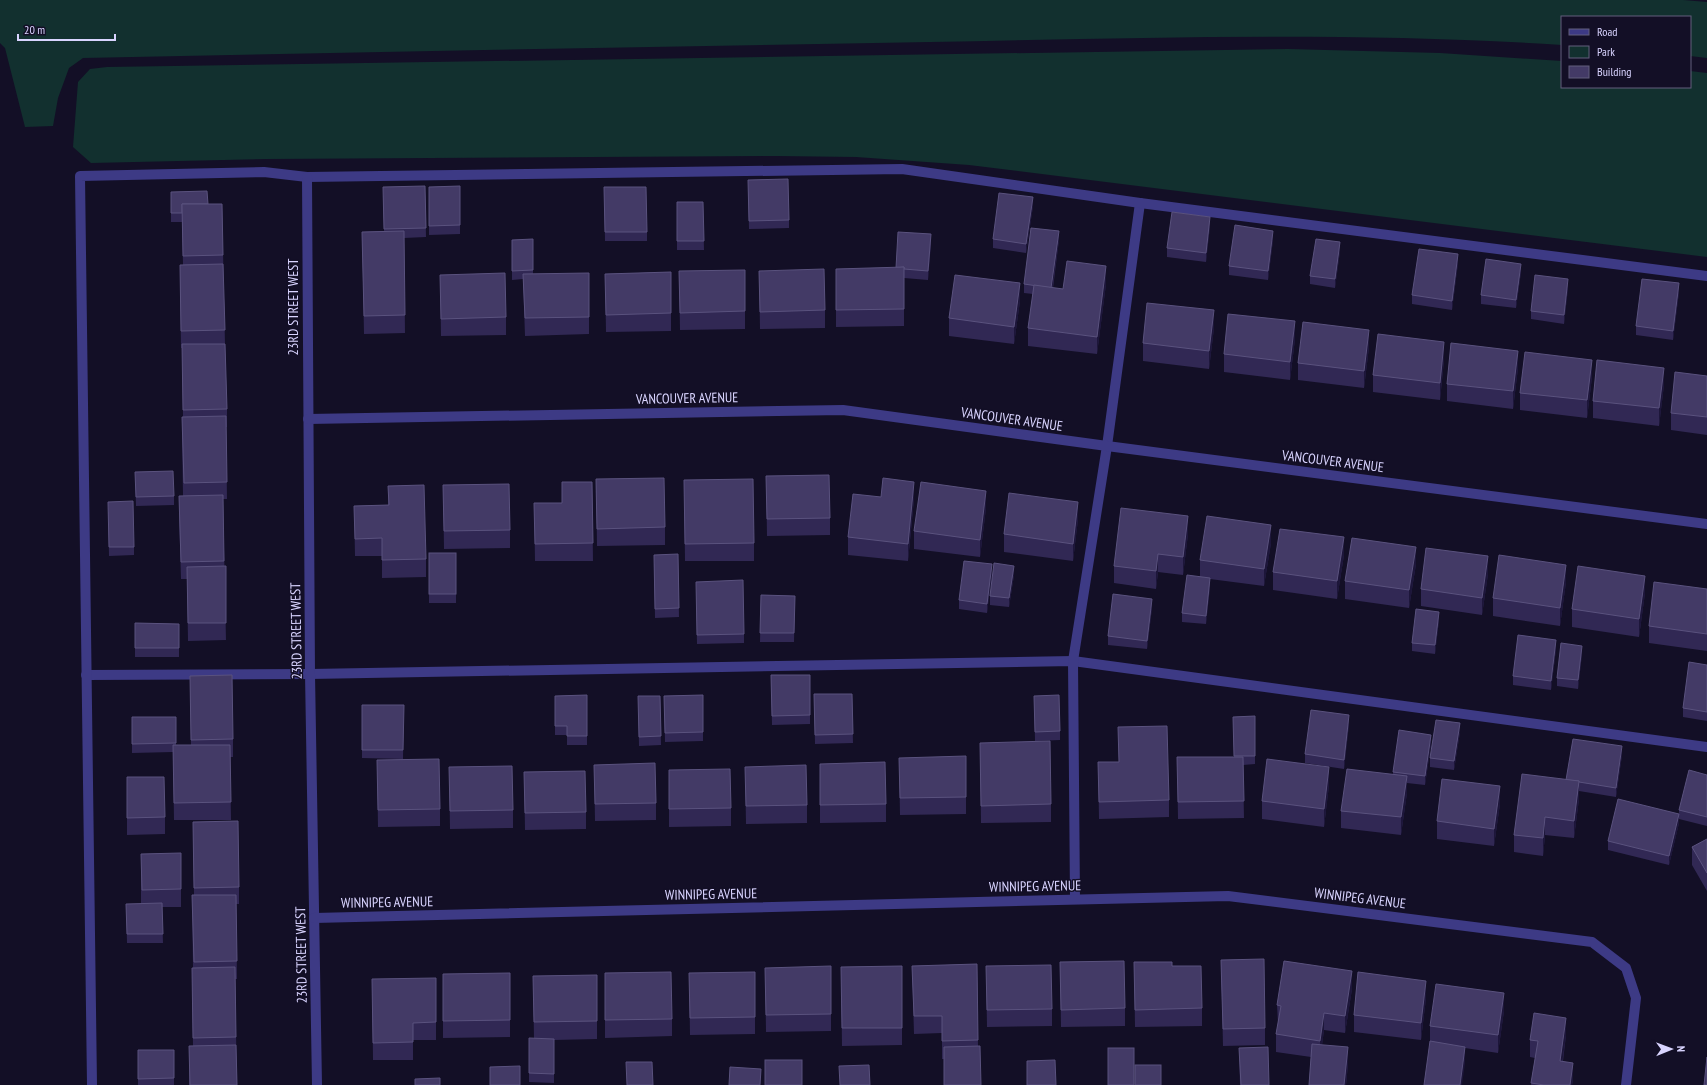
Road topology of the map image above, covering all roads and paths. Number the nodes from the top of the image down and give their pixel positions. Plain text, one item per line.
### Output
1 (307, 177) junction
2 (1140, 203) junction
3 (1707, 276) edge
4 (308, 419) junction
5 (1107, 446) junction
6 (1707, 524) edge
7 (1073, 661) junction
8 (310, 674) junction
9 (86, 675) junction
10 (1707, 747) edge
11 (1075, 899) junction
12 (314, 918) junction
13 (92, 1085) edge
14 (317, 1085) edge
15 (1626, 1085) edge

1 - 2 street
1 - 4 street, 23RD STREET WEST
1 - 9 street
2 - 3 street
2 - 5 street
4 - 5 street, VANCOUVER AVENUE
4 - 8 street, 23RD STREET WEST
5 - 6 street, VANCOUVER AVENUE
5 - 7 street
7 - 8 street
7 - 10 street
7 - 11 street
8 - 9 street
8 - 12 street, 23RD STREET WEST
9 - 13 street
11 - 12 street, WINNIPEG AVENUE
11 - 15 street, WINNIPEG AVENUE
12 - 14 street, 23RD STREET WEST

